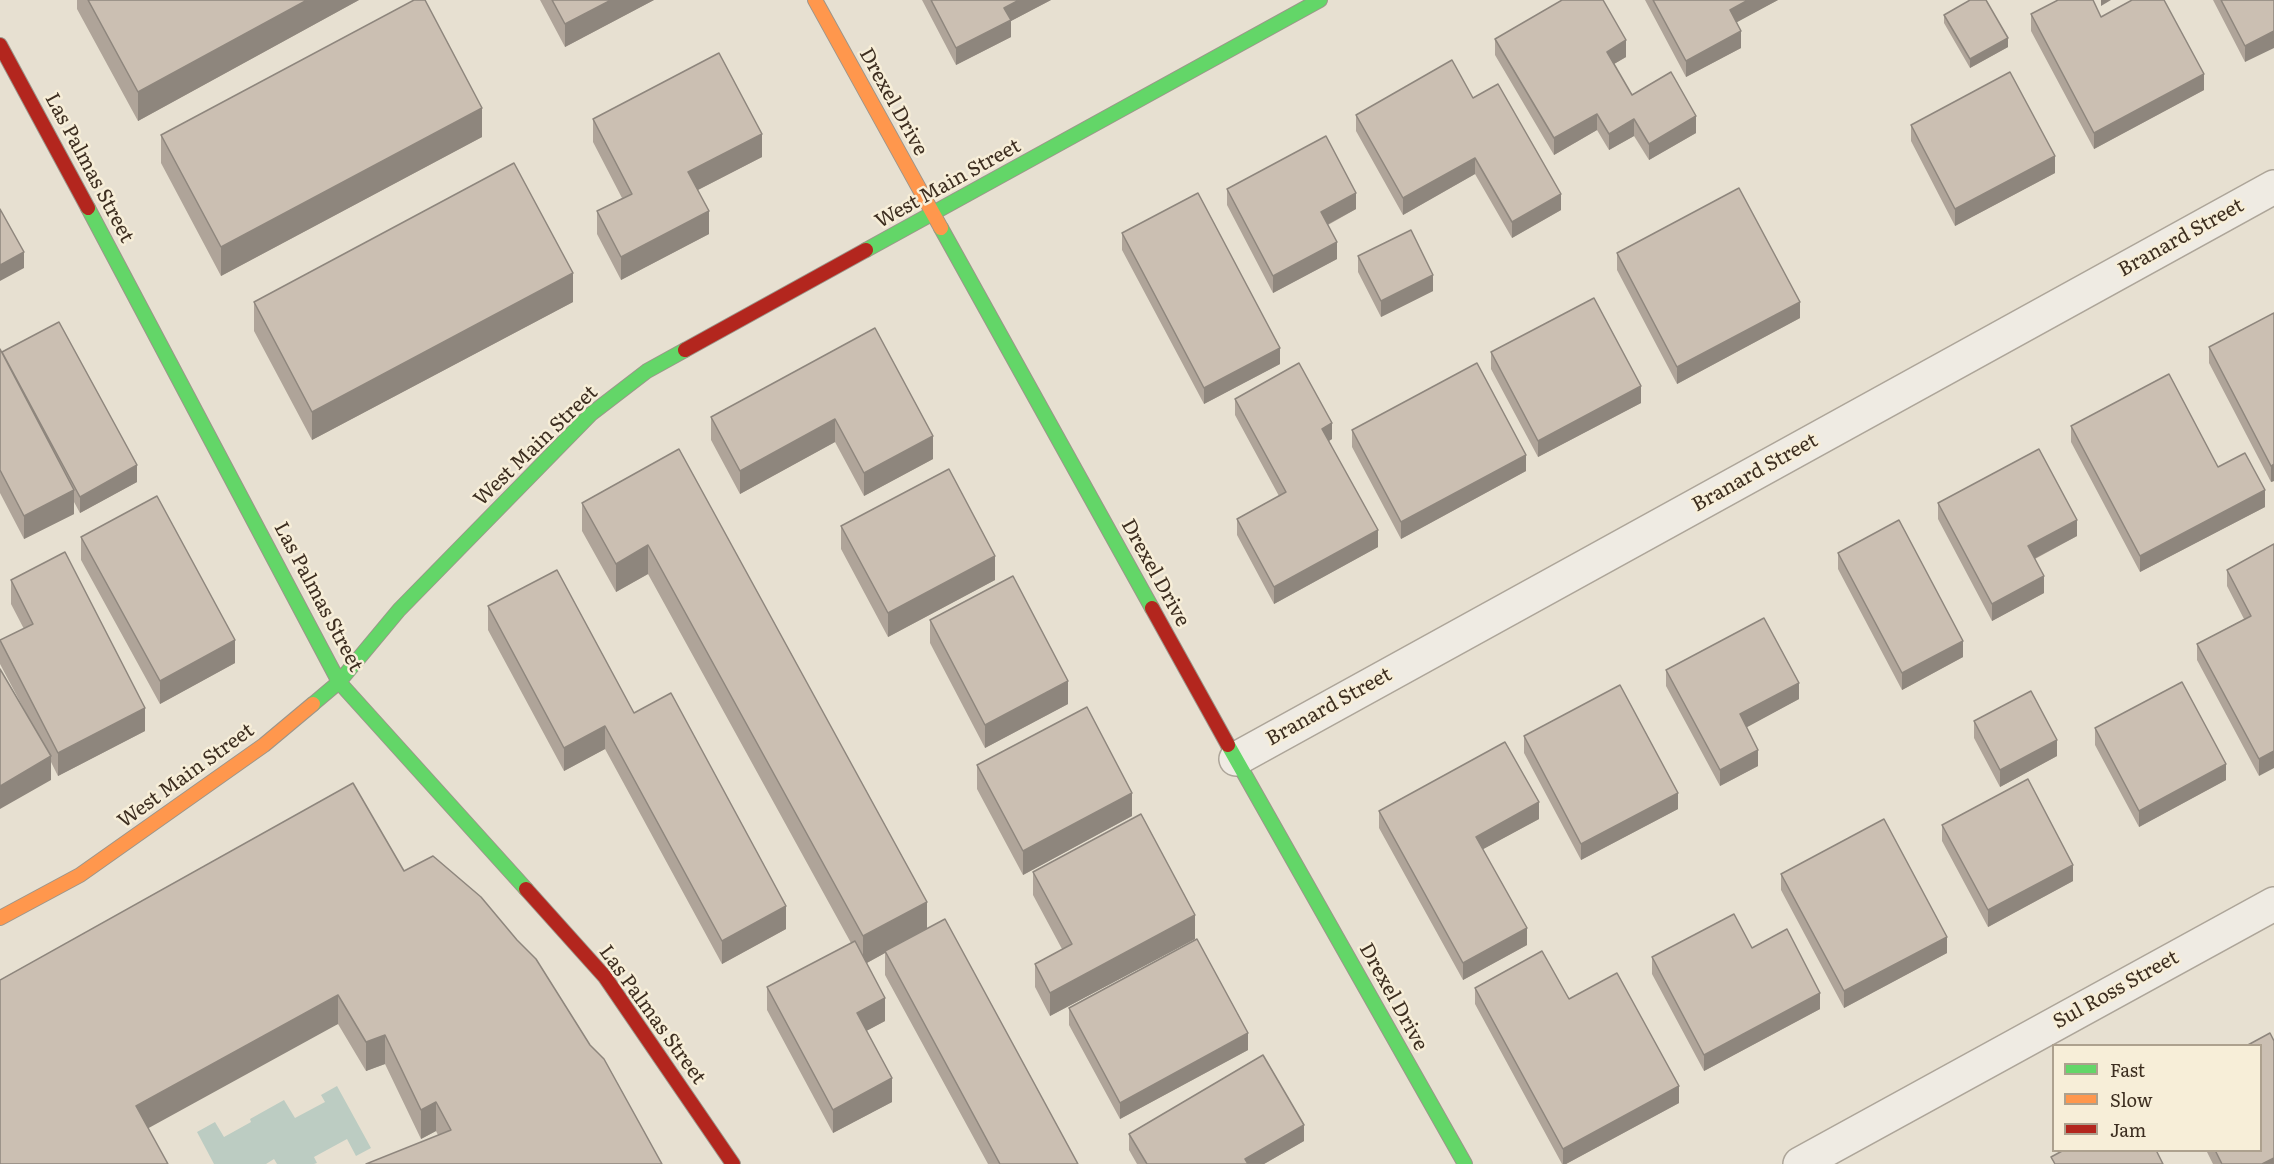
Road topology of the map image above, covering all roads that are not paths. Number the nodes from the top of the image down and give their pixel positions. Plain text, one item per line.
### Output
1 (815, 0) edge
2 (1320, 0) edge
3 (0, 45) edge
4 (2274, 187) edge
5 (932, 214) junction
6 (339, 682) junction
7 (1236, 759) junction
8 (2274, 904) edge
9 (0, 918) edge
10 (733, 1164) edge
11 (1465, 1164) edge
12 (1800, 1164) edge

1 - 5 street, Drexel Drive
2 - 5 street, West Main Street
3 - 6 street, Las Palmas Street
4 - 7 street, Branard Street
5 - 6 street, West Main Street
5 - 7 street, Drexel Drive
6 - 9 street, West Main Street
6 - 10 street, Las Palmas Street
7 - 11 street, Drexel Drive
8 - 12 street, Sul Ross Street

